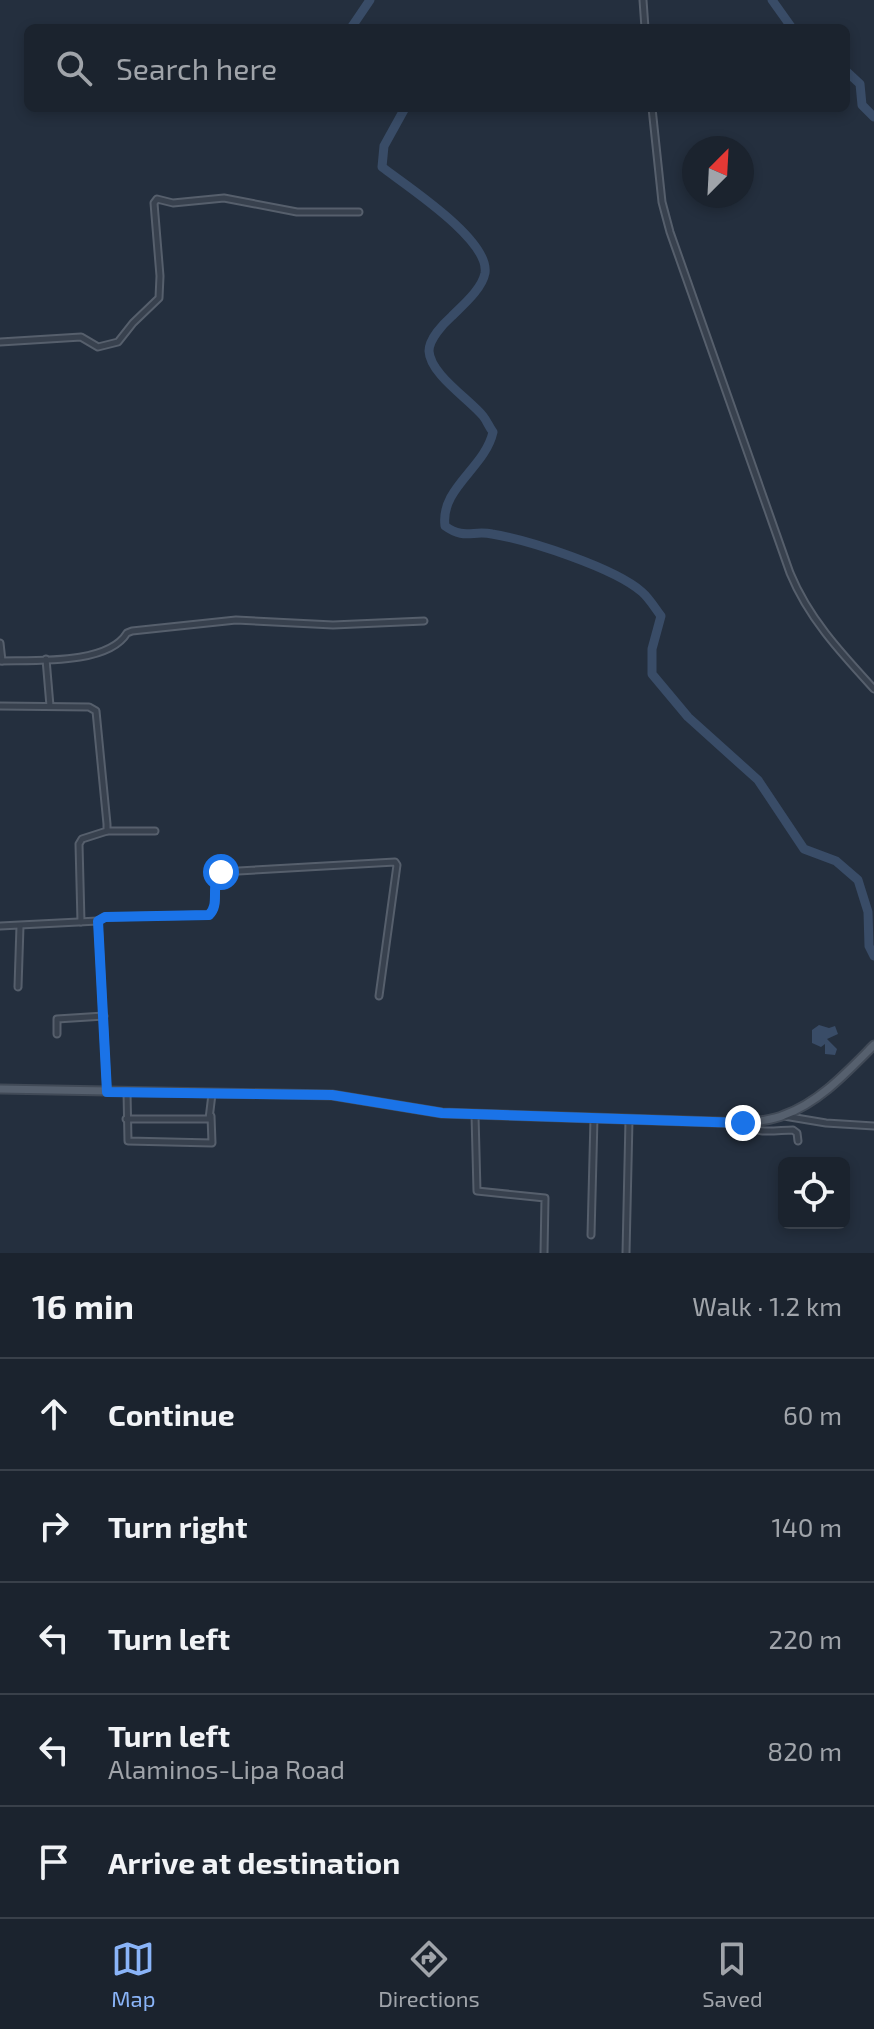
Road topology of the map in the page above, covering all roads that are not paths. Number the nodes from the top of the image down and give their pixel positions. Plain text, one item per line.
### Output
1 (643, 0) edge
2 (645, 24) edge
3 (652, 112) edge
4 (359, 212) dead end
5 (0, 342) edge
6 (424, 621) dead end
7 (0, 643) edge
8 (46, 659) junction
9 (1, 661) edge
10 (874, 689) edge
11 (0, 706) edge
12 (50, 707) junction
13 (107, 831) junction
14 (155, 831) dead end
15 (98, 921) junction
16 (81, 922) junction
17 (0, 926) edge
18 (20, 926) junction
19 (18, 987) dead end
20 (379, 996) dead end
21 (104, 1016) junction
22 (57, 1034) dead end
23 (874, 1045) edge
24 (0, 1089) edge
25 (107, 1092) junction
26 (127, 1092) junction
27 (212, 1094) junction
28 (475, 1115) junction
29 (211, 1116) junction
30 (783, 1116) junction
31 (594, 1118) junction
32 (126, 1119) junction
33 (629, 1120) junction
34 (743, 1123) junction
35 (874, 1126) edge
36 (798, 1141) dead end
37 (591, 1235) dead end
38 (544, 1253) edge
39 (626, 1253) edge

1 - 2 street
3 - 10 street
4 - 5 street
6 - 8 street
7 - 9 street
8 - 9 street
8 - 12 street
11 - 12 street
12 - 13 street
13 - 14 street
13 - 16 street
15 - 16 street
15 - 20 street
15 - 21 street
16 - 18 street
17 - 18 street
18 - 19 street
21 - 22 street
21 - 25 street
23 - 30 main road
24 - 25 main road
25 - 26 main road
26 - 27 main road
26 - 32 street
27 - 28 main road
27 - 29 street
28 - 31 main road
28 - 38 street
29 - 32 street
29 - 32 street
30 - 34 main road
30 - 35 street
31 - 33 main road
31 - 37 street
33 - 34 main road
33 - 39 street
34 - 36 street

